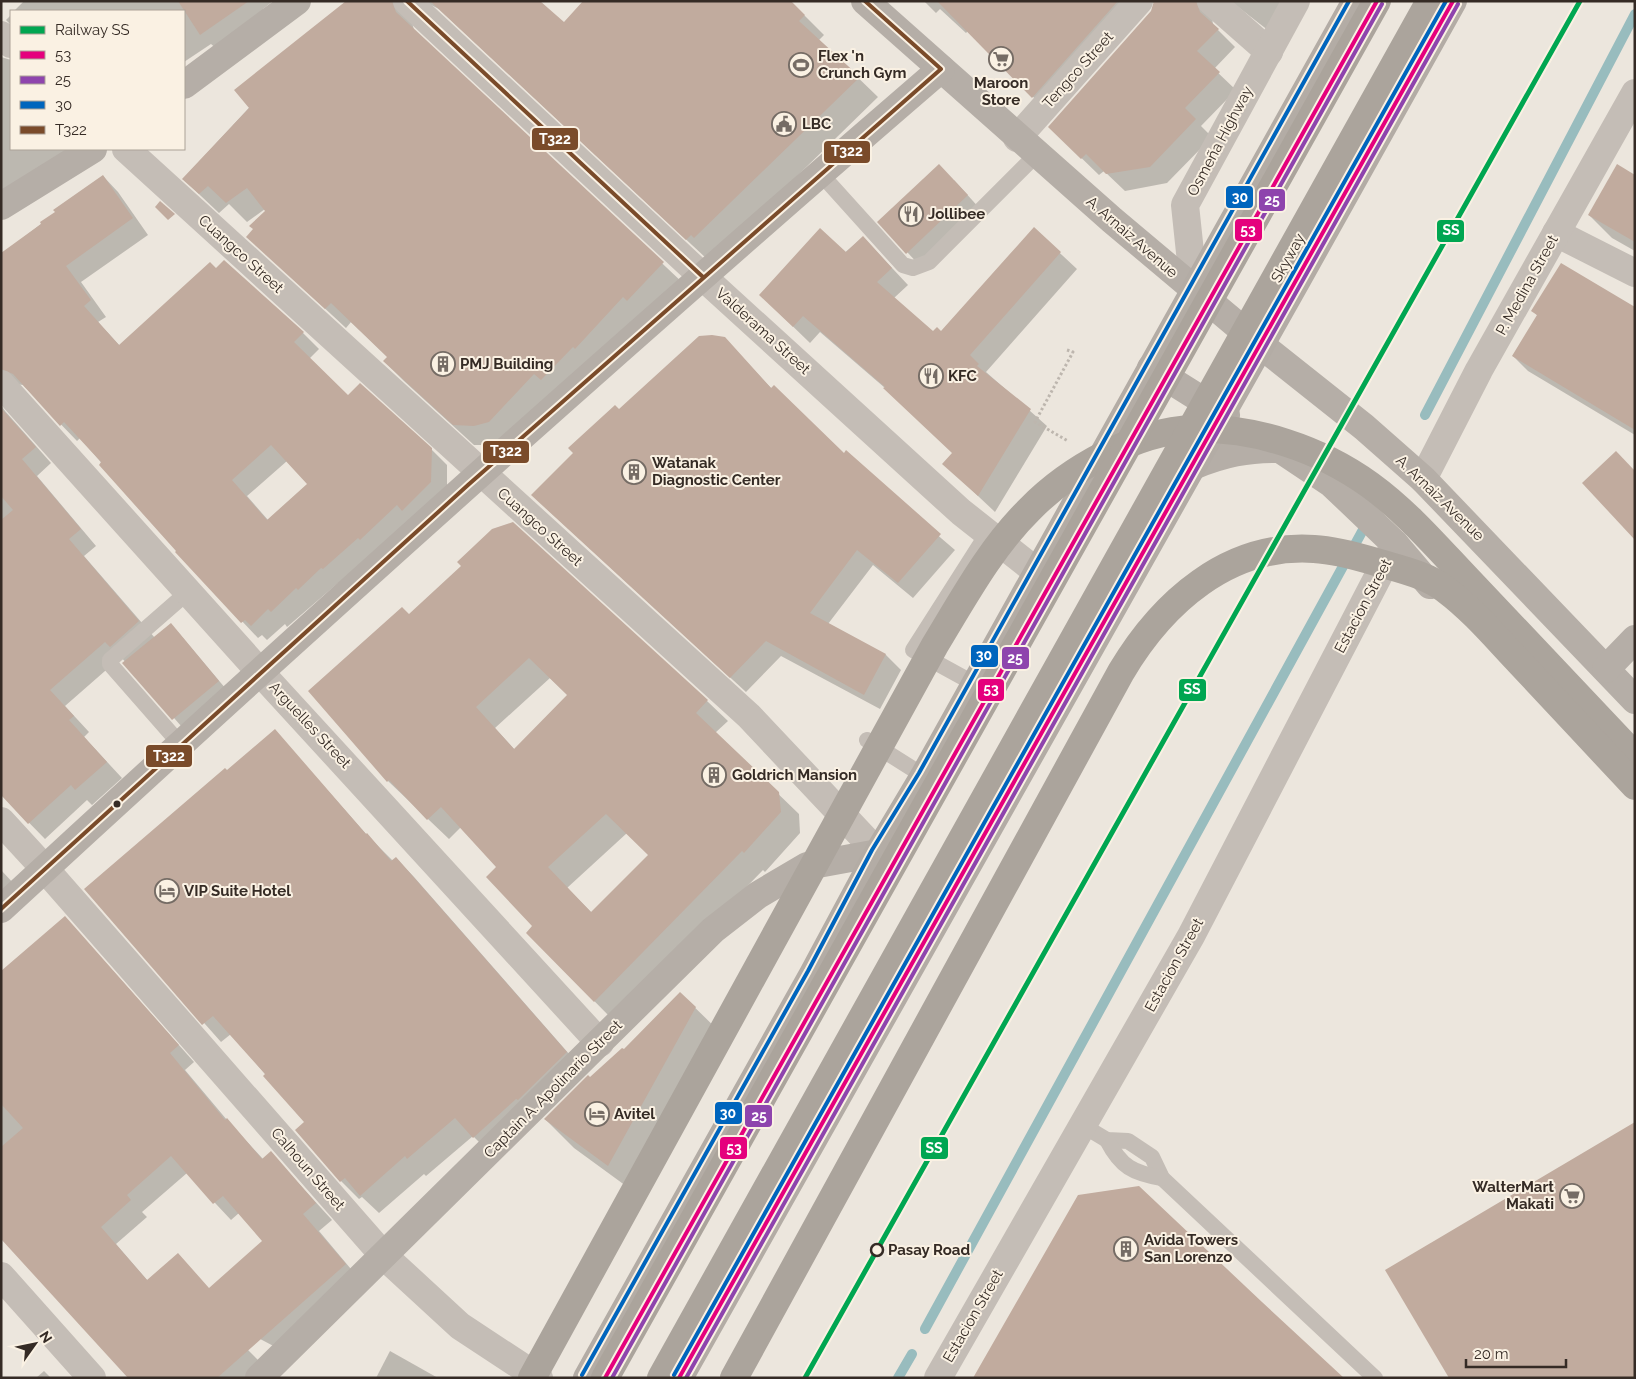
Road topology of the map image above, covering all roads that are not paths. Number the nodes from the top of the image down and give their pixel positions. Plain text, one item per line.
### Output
1 (297, 1) edge
2 (407, 1) edge
3 (865, 1) edge
4 (1139, 1) edge
5 (1211, 1) edge
6 (1296, 1) edge
7 (1356, 1) edge
8 (1377, 1) edge
9 (1430, 1) edge
10 (1454, 1) edge
11 (1269, 52) junction
12 (941, 69) junction
13 (185, 84) edge
14 (1635, 93) edge
15 (1027, 146) junction
16 (91, 150) edge
17 (127, 150) edge
18 (820, 173) junction
19 (1, 206) edge
20 (1556, 233) junction
21 (1635, 273) edge
22 (703, 277) junction
23 (1194, 290) junction
24 (1262, 346) junction
25 (1151, 368) junction
26 (1, 384) edge
27 (1222, 413) junction
28 (1280, 449) junction
29 (1193, 466) junction
30 (480, 473) junction
31 (1423, 479) junction
32 (987, 534) junction
33 (1396, 544) junction
34 (1037, 572) junction
35 (189, 591) junction
36 (1635, 639) edge
37 (1606, 669) junction
38 (260, 672) junction
39 (975, 684) junction
40 (1635, 700) edge
41 (866, 740) dead end
42 (181, 745) junction
43 (1635, 756) edge
44 (924, 776) junction
45 (1635, 786) edge
46 (1635, 798) edge
47 (1, 821) edge
48 (878, 853) junction
49 (45, 869) junction
50 (1, 910) edge
51 (600, 1043) junction
52 (1082, 1125) junction
53 (384, 1256) junction
54 (1, 1276) edge
55 (92, 1378) edge
56 (259, 1378) edge
57 (532, 1378) edge
58 (540, 1378) edge
59 (587, 1378) edge
60 (605, 1378) edge
61 (661, 1378) edge
62 (679, 1378) edge
63 (734, 1378) edge
64 (938, 1378) edge
65 (1374, 1378) edge

1 - 13 main road
2 - 22 street, Valderama Street
3 - 12 main road, A. Arnaiz Avenue
4 - 15 street, Tengco Street
5 - 11 street
6 - 11 street, Osmeña Highway
7 - 23 main road
8 - 60 highway
9 - 61 highway, Skyway
10 - 24 main road
11 - 23 street, Osmeña Highway
12 - 15 main road, A. Arnaiz Avenue
12 - 18 main road
14 - 20 street, P. Medina Street
15 - 18 lane
15 - 23 main road, A. Arnaiz Avenue
16 - 19 main road
17 - 30 street, Cuangco Street
18 - 22 main road
20 - 21 street
20 - 31 street, P. Medina Street
22 - 30 main road
22 - 32 street, Valderama Street
23 - 24 main road, A. Arnaiz Avenue
23 - 25 main road
24 - 27 main road
24 - 31 main road, A. Arnaiz Avenue
25 - 27 main road
25 - 34 main road
26 - 35 street, Arguelles Street
27 - 28 main road
27 - 29 main road
28 - 29 main road
28 - 33 main road
29 - 62 main road
30 - 38 main road
30 - 48 street, Cuangco Street
31 - 37 main road, A. Arnaiz Avenue
32 - 34 street, Valderama Street
32 - 39 lane
33 - 46 main road
33 - 52 street, Estacion Street
34 - 39 main road
35 - 38 street, Arguelles Street
35 - 42 lane
36 - 37 main road
37 - 40 main road, A. Arnaiz Avenue
38 - 42 main road
38 - 51 street, Arguelles Street
39 - 44 main road
41 - 44 lane
42 - 49 main road
43 - 57 highway
44 - 48 main road
45 - 63 highway
47 - 49 street, Calhoun Street
48 - 51 main road, Captain A. Apolinario Street
48 - 59 main road
49 - 50 main road
49 - 53 street, Calhoun Street
51 - 53 main road, Captain A. Apolinario Street
52 - 64 street, Estacion Street
52 - 65 lane
53 - 56 main road, Captain A. Apolinario Street
53 - 58 street, Calhoun Street
54 - 55 street

